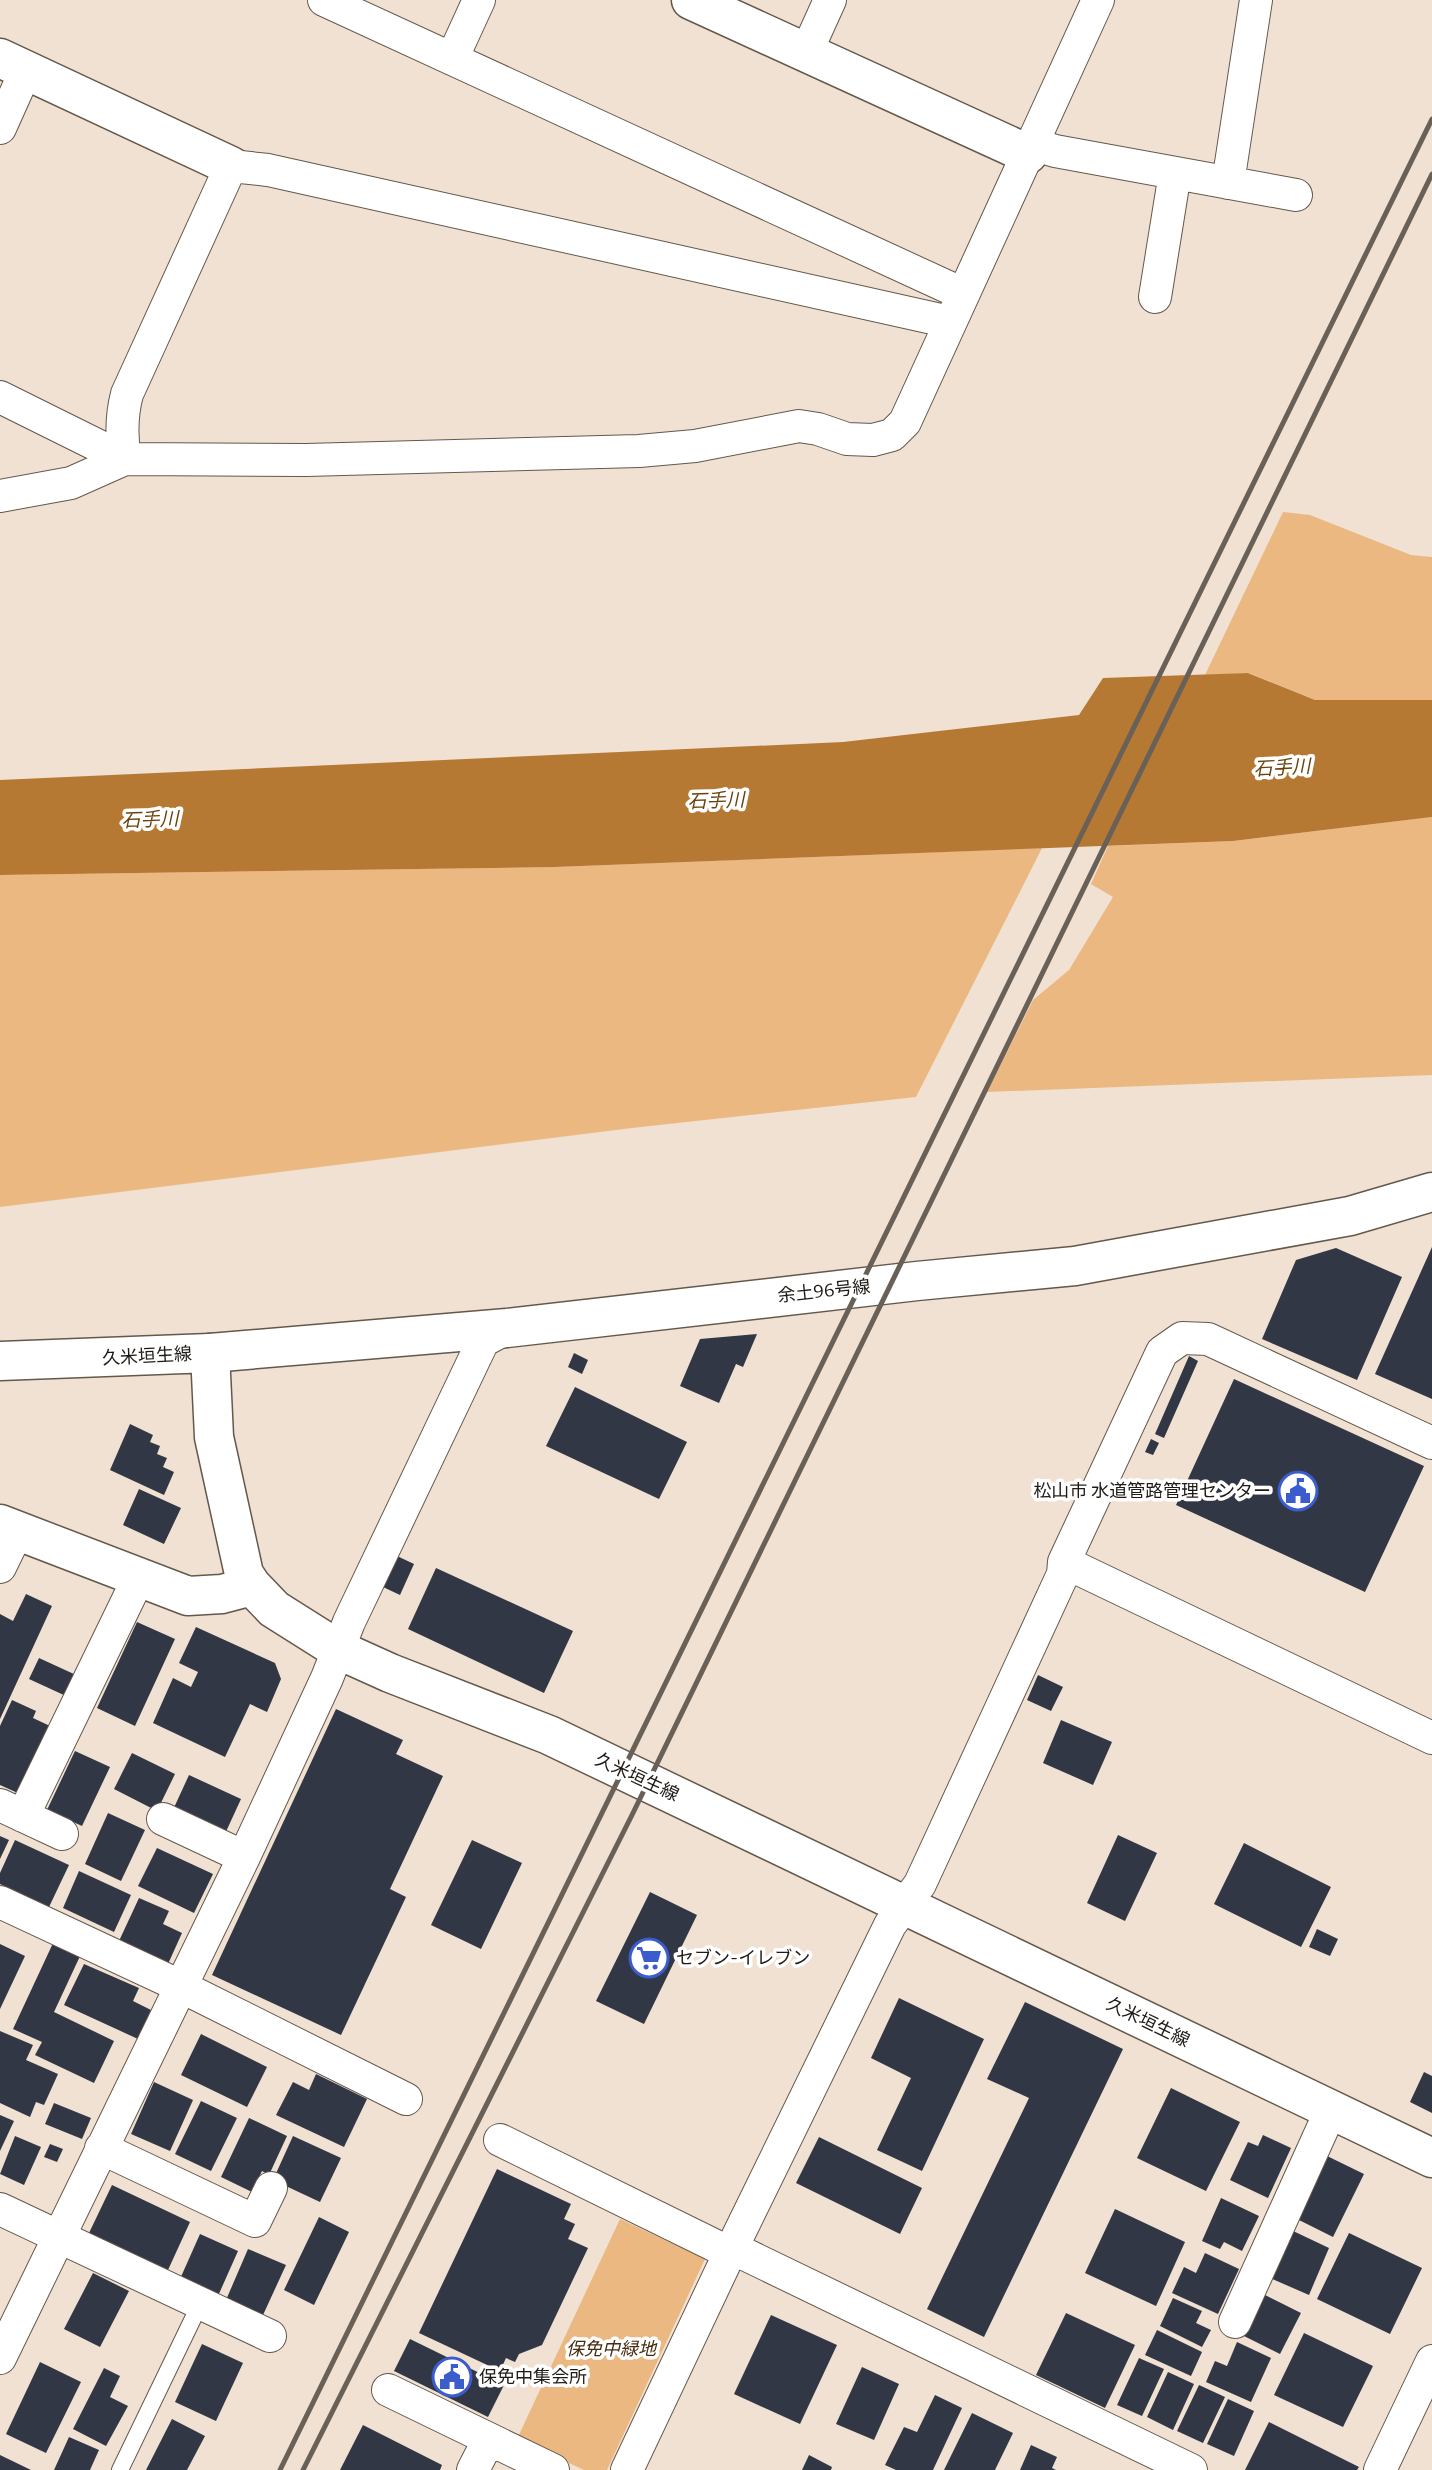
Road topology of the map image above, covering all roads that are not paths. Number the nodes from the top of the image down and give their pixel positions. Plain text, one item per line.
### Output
1 (324, 0) edge
2 (479, 0) edge
3 (691, 0) edge
4 (831, 0) edge
5 (1098, 0) edge
6 (1256, 0) edge
7 (806, 53) junction
8 (452, 59) junction
9 (13, 64) edge
10 (0, 128) edge
11 (1030, 149) junction
12 (231, 166) junction
13 (1175, 173) junction
14 (1228, 183) junction
15 (1296, 195) dead end
16 (1155, 297) dead end
17 (956, 308) junction
18 (0, 397) edge
19 (125, 459) junction
20 (0, 496) edge
21 (1432, 1192) edge
22 (507, 1328) junction
23 (209, 1353) junction
24 (0, 1361) edge
25 (1432, 1443) edge
26 (9, 1527) edge
27 (1064, 1562) junction
28 (0, 1567) edge
29 (139, 1577) junction
30 (251, 1586) junction
31 (339, 1650) junction
32 (1432, 1738) edge
33 (11, 1810) edge
34 (163, 1819) dead end
35 (62, 1834) dead end
36 (244, 1857) junction
37 (0, 1902) edge
38 (906, 1905) junction
39 (180, 1986) junction
40 (406, 2099) dead end
41 (1331, 2110) junction
42 (500, 2140) dead end
43 (101, 2148) junction
44 (1432, 2158) edge
45 (271, 2188) dead end
46 (0, 2209) edge
47 (59, 2237) junction
48 (731, 2251) junction
49 (201, 2304) junction
50 (1235, 2322) dead end
51 (270, 2336) dead end
52 (0, 2358) edge
53 (1432, 2361) edge
54 (388, 2390) dead end
55 (489, 2439) junction
56 (120, 2470) edge
57 (473, 2470) edge
58 (553, 2470) edge
59 (627, 2470) edge
60 (1191, 2470) edge
61 (1380, 2470) edge

1 - 8 street
2 - 8 street
3 - 7 main road
4 - 7 street
5 - 11 street
6 - 14 street
7 - 11 main road
8 - 17 street
9 - 10 street
9 - 12 main road
11 - 13 street
11 - 17 street
12 - 17 street
12 - 19 street
13 - 14 street
13 - 16 street
14 - 15 street
17 - 19 street
18 - 19 street
19 - 20 street
21 - 22 main road, 余土96号線
22 - 23 main road, 余土96号線
22 - 31 street
23 - 24 main road, 久米垣生線
23 - 30 main road, 久米垣生線
25 - 27 street
26 - 28 street
26 - 29 main road
27 - 32 street
27 - 38 street
29 - 30 main road
29 - 33 street
30 - 31 main road, 久米垣生線
31 - 36 street
31 - 38 main road, 久米垣生線
33 - 35 street
34 - 36 street
36 - 39 street
37 - 39 street
38 - 41 main road, 久米垣生線
38 - 48 street
39 - 40 street
39 - 43 street
41 - 44 main road, 久米垣生線
41 - 50 street
42 - 48 street
43 - 45 street
43 - 47 street
46 - 47 street
47 - 49 street
47 - 52 street
48 - 59 street
48 - 60 street
49 - 51 street
49 - 56 lane
53 - 61 street
54 - 55 street
55 - 57 street
55 - 58 street

